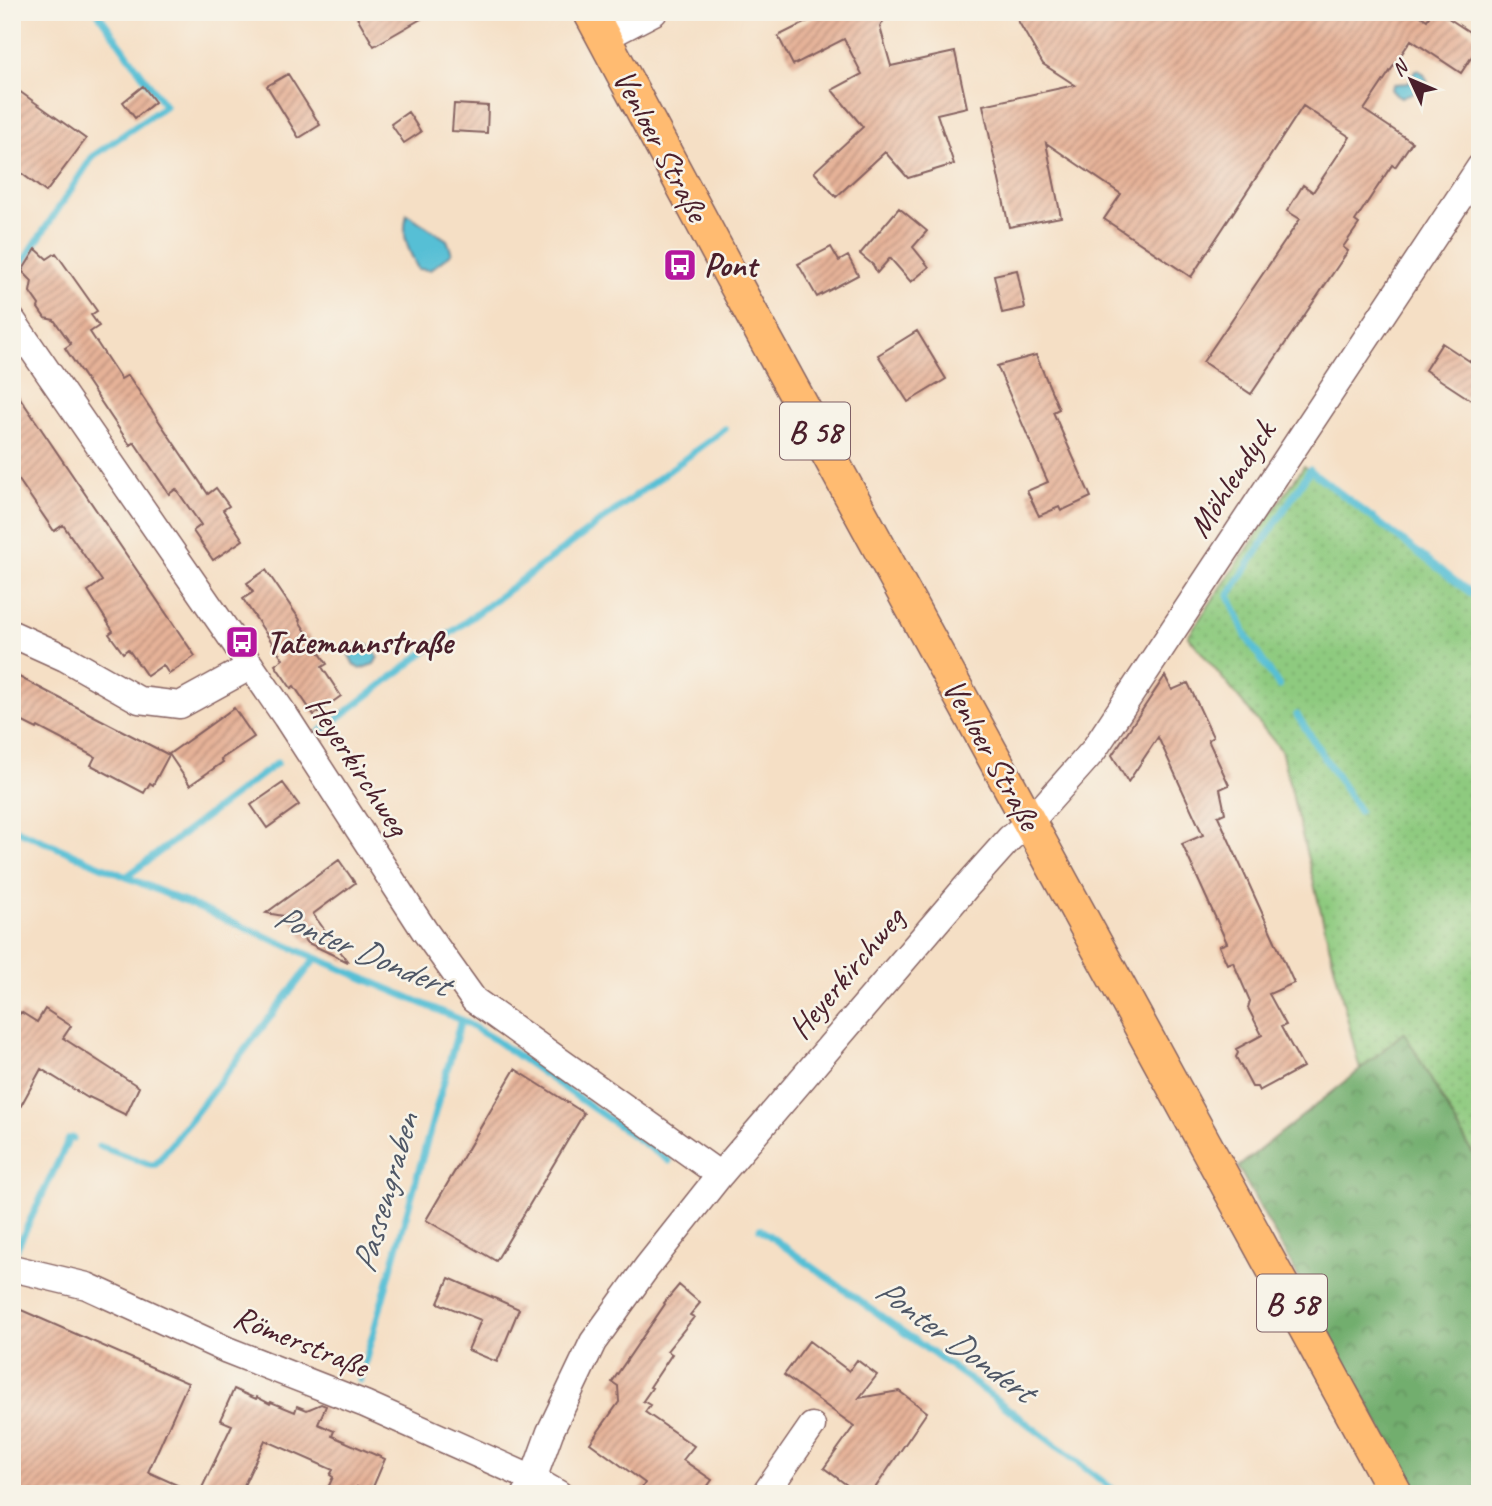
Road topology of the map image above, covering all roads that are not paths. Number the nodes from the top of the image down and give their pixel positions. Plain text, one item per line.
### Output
1 (654, 12) edge
2 (597, 25) edge
3 (1480, 167) edge
4 (12, 320) edge
5 (12, 634) edge
6 (251, 666) junction
7 (1030, 822) junction
8 (720, 1175) junction
9 (12, 1269) edge
10 (812, 1426) dead end
11 (530, 1487) edge
12 (559, 1494) edge
13 (765, 1494) edge
14 (1396, 1494) edge

1 - 2 street
2 - 7 main road, Venloer Straße / B 58
3 - 7 street, Möhlendyck
4 - 6 street, Heyerkirchweg
5 - 6 street
6 - 8 street, Heyerkirchweg
7 - 8 street, Heyerkirchweg
7 - 14 main road, Venloer Straße / B 58
8 - 11 street, Heyerkirchweg
9 - 11 street, Römerstraße
10 - 13 street
11 - 12 street, Römerstraße

